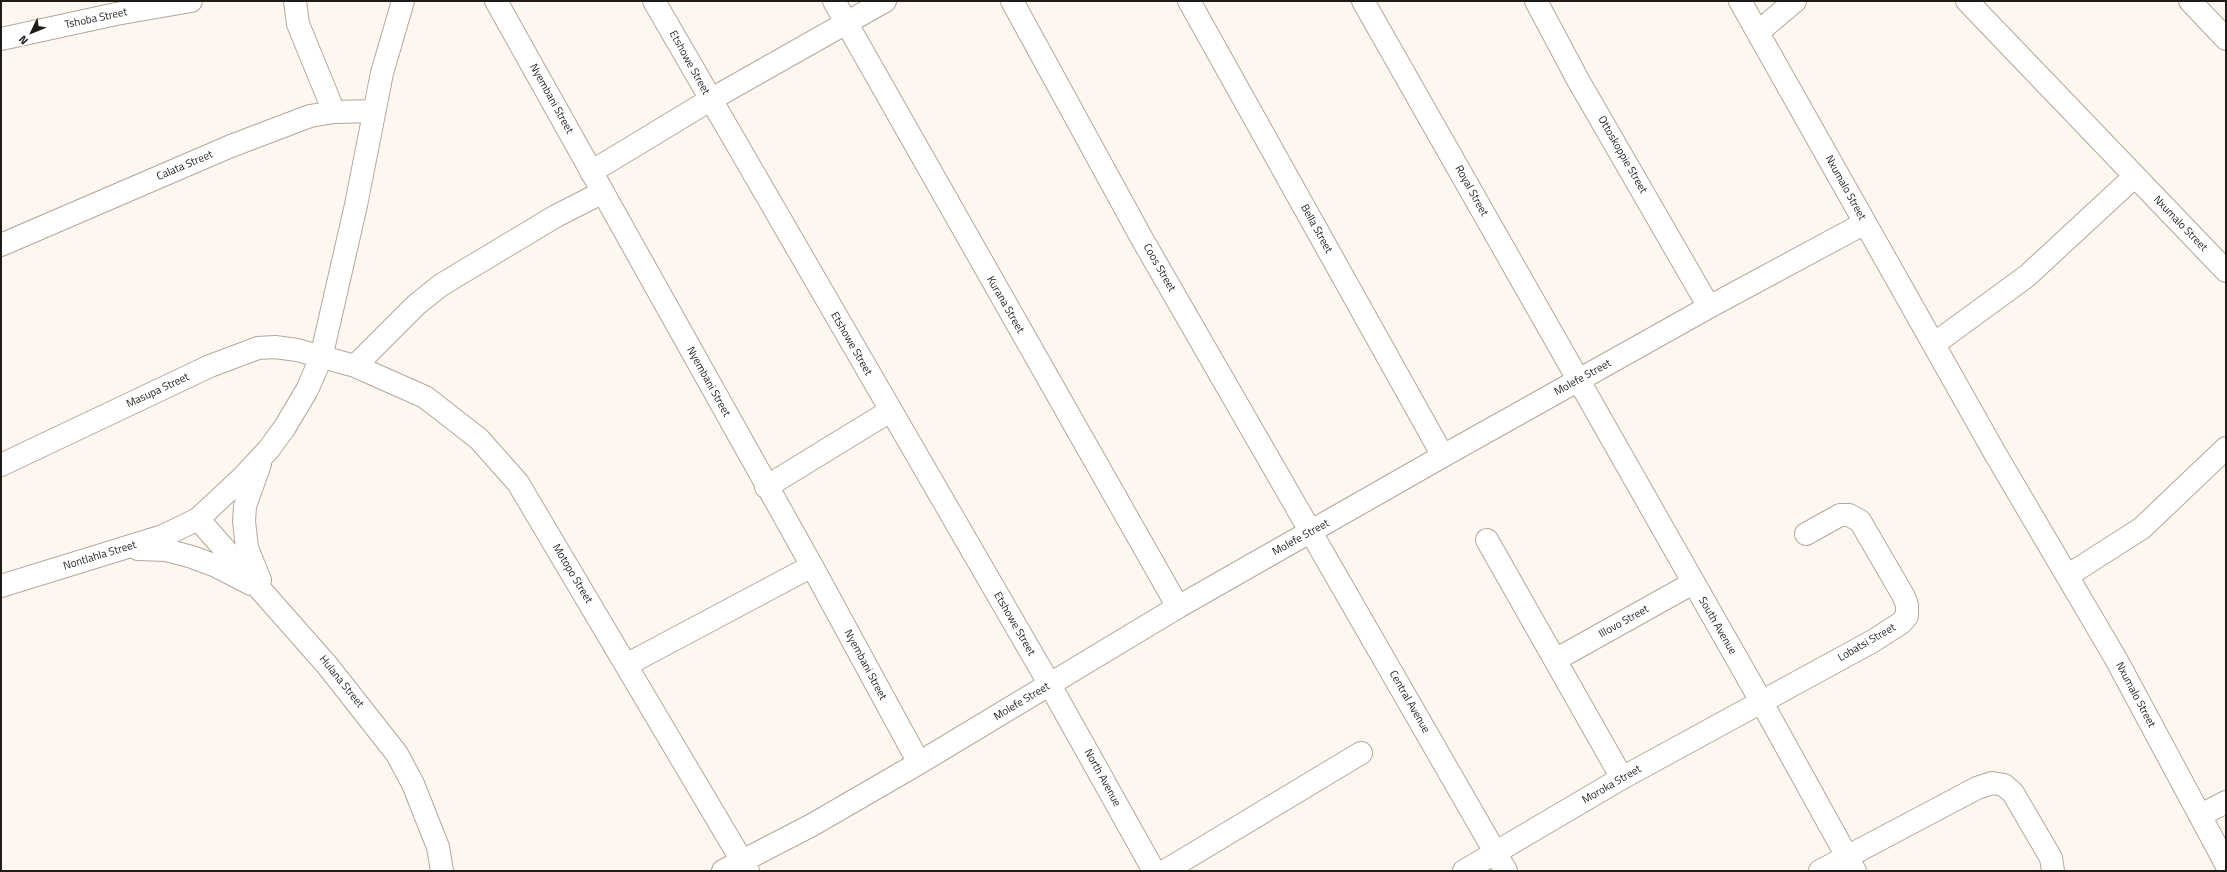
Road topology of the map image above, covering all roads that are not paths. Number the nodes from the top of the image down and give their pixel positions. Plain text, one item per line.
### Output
1 (191, 1) edge
2 (295, 1) edge
3 (403, 1) edge
4 (496, 1) edge
5 (654, 1) edge
6 (834, 1) edge
7 (885, 1) edge
8 (1012, 1) edge
9 (1189, 1) edge
10 (1363, 1) edge
11 (1536, 1) edge
12 (1740, 1) edge
13 (1795, 1) edge
14 (1966, 1) edge
15 (2190, 1) edge
16 (846, 24) junction
17 (1758, 32) junction
18 (1, 39) edge
19 (2226, 39) edge
20 (710, 100) junction
21 (374, 111) junction
22 (334, 112) junction
23 (591, 172) junction
24 (2134, 177) junction
25 (603, 192) junction
26 (1865, 223) junction
27 (1, 245) edge
28 (2224, 265) edge
29 (1709, 307) junction
30 (1934, 344) junction
31 (321, 358) junction
32 (355, 366) junction
33 (1578, 381) junction
34 (890, 411) junction
35 (2226, 448) edge
36 (263, 455) junction
37 (1443, 456) junction
38 (1, 465) edge
39 (766, 487) junction
40 (198, 519) junction
41 (1312, 532) junction
42 (1806, 534) dead end
43 (1486, 540) dead end
44 (124, 548) junction
45 (812, 566) junction
46 (2067, 576) junction
47 (1693, 583) junction
48 (1, 586) edge
49 (263, 591) junction
50 (1178, 607) junction
51 (1555, 660) junction
52 (626, 665) junction
53 (1050, 685) junction
54 (1761, 701) junction
55 (1361, 752) dead end
56 (919, 764) junction
57 (1622, 778) junction
58 (2226, 802) edge
59 (2200, 815) junction
60 (1501, 862) edge
61 (1850, 864) edge
62 (2226, 864) edge
63 (745, 866) edge
64 (442, 871) edge
65 (723, 871) edge
66 (1154, 871) edge
67 (1165, 871) edge
68 (1464, 871) edge
69 (1820, 871) edge
70 (2053, 871) edge

1 - 18 street, Tshoba Street
2 - 22 street
3 - 21 street
4 - 23 street, Nyembani Street
5 - 20 street, Etshowe Street
6 - 16 street, Kurana Street
7 - 16 street
8 - 41 street, Coos Street
9 - 37 street, Bella Street
10 - 33 street, Royal Street
11 - 29 street, Ottoskoppie Street
12 - 17 street, Nxumalo Street
13 - 17 street
14 - 24 street, Nxumalo Street
15 - 19 street
16 - 20 street
16 - 50 street, Kurana Street
17 - 26 street, Nxumalo Street
20 - 23 street
20 - 34 street, Etshowe Street
21 - 22 street, Calata Street
21 - 31 street
22 - 27 street, Calata Street
23 - 25 street, Nyembani Street
24 - 28 street, Nxumalo Street
24 - 30 street
25 - 32 street
25 - 39 street, Nyembani Street
26 - 29 street, Molefe Street
26 - 30 street, Nxumalo Street
29 - 33 street, Molefe Street
30 - 46 street, Nxumalo Street
31 - 32 street, Motopo Street
31 - 36 street
31 - 38 street, Masupa Street
32 - 52 street, Motopo Street
33 - 37 street, Molefe Street
33 - 47 street, South Avenue
34 - 39 street
34 - 53 street, Etshowe Street
35 - 46 street
36 - 40 street, Nontlahla Street
36 - 49 street
37 - 41 street, Molefe Street
39 - 45 street, Nyembani Street
40 - 44 street, Nontlahla Street
40 - 49 street, Hulana Street
41 - 50 street, Molefe Street
41 - 60 street, Central Avenue
42 - 54 street, Lobatsi Street
43 - 51 street
44 - 48 street, Nontlahla Street
44 - 49 street
45 - 52 street
45 - 56 street, Nyembani Street
46 - 59 street, Nxumalo Street
47 - 51 street, Illovo Street
47 - 54 street, South Avenue
49 - 64 street, Hulana Street
50 - 53 street, Molefe Street
51 - 57 street
52 - 63 street, Motopo Street
53 - 56 street, Molefe Street
53 - 66 street, North Avenue
54 - 57 street, Moroka Street
54 - 61 street, South Avenue
55 - 67 street
56 - 63 street, Molefe Street
57 - 60 street, Moroka Street
58 - 59 street
59 - 62 street, Nxumalo Street
60 - 68 street, Moroka Street
61 - 69 street
61 - 70 street
63 - 65 street, Molefe Street

